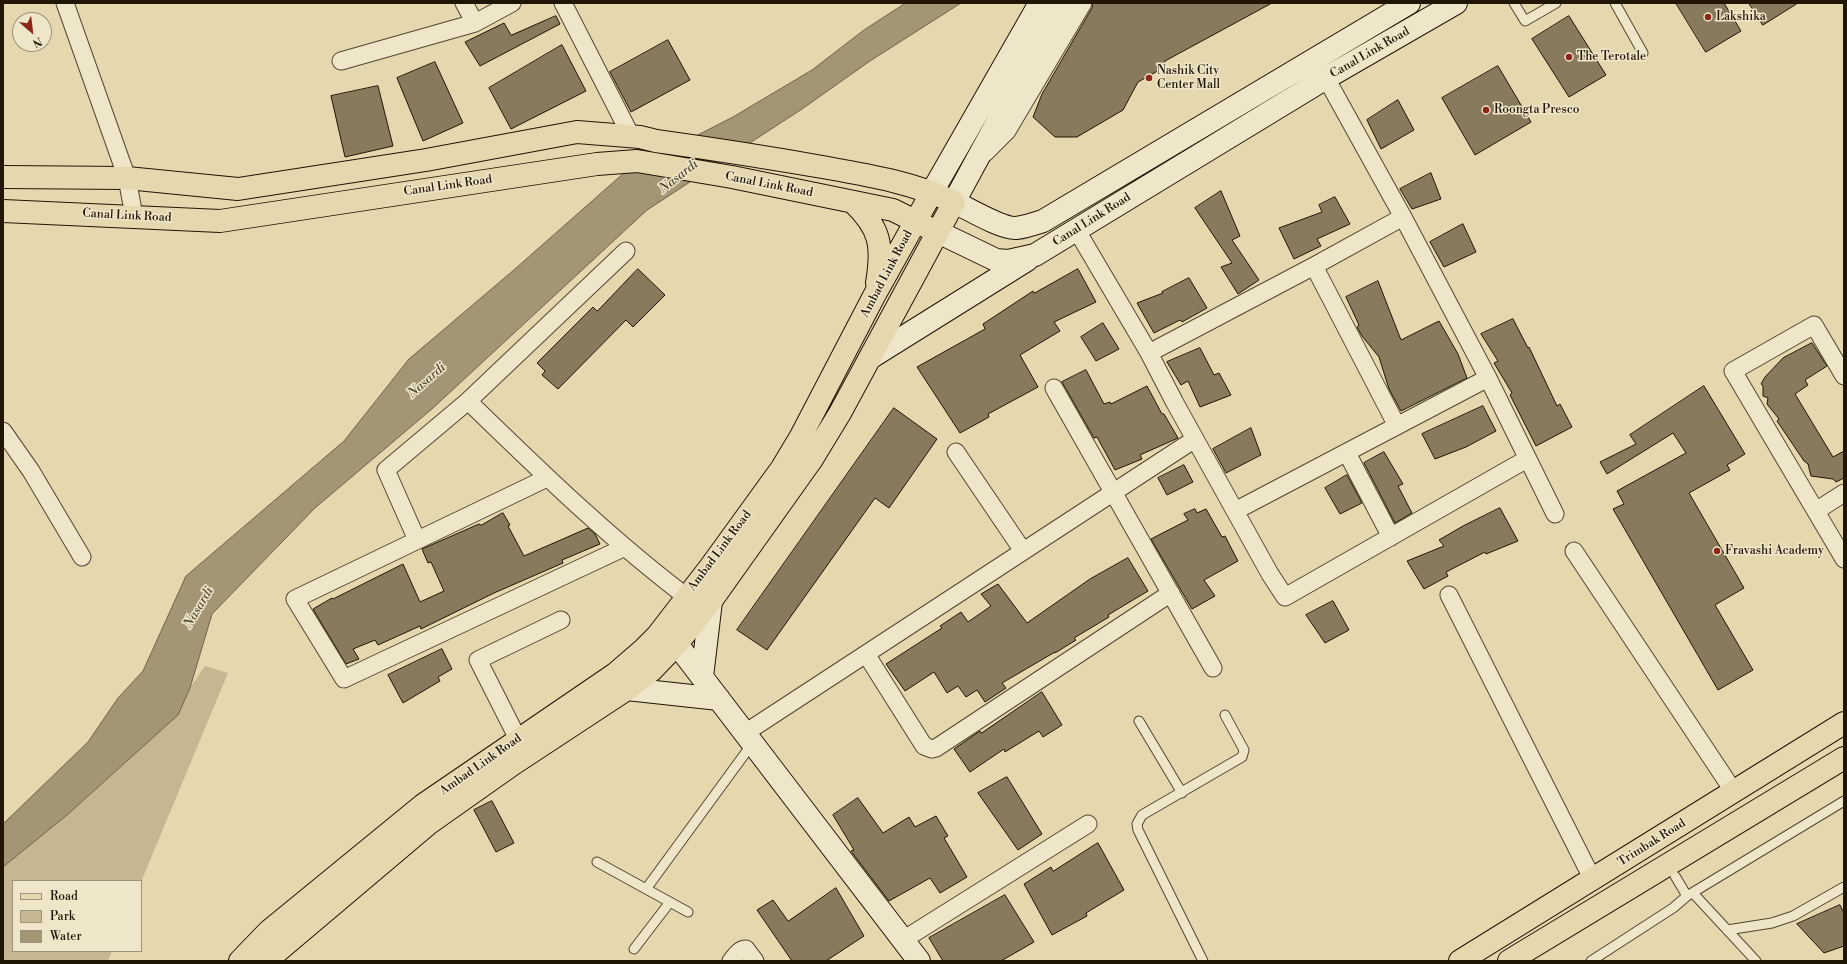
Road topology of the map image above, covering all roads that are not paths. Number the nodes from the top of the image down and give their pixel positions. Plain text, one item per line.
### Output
1 (65, 3) edge
2 (464, 3) edge
3 (512, 3) edge
4 (563, 3) edge
5 (1040, 3) edge
6 (1062, 3) edge
7 (1083, 3) edge
8 (1409, 3) edge
9 (1456, 3) edge
10 (1514, 3) edge
11 (1556, 3) edge
12 (1614, 3) edge
13 (474, 23) junction
14 (1643, 53) dead end
15 (340, 61) dead end
16 (1326, 78) junction
17 (1012, 110) junction
18 (631, 136) junction
19 (3, 177) edge
20 (127, 178) junction
21 (932, 192) junction
22 (853, 202) junction
23 (954, 202) junction
24 (3, 211) edge
25 (134, 216) junction
26 (1403, 217) junction
27 (915, 221) junction
28 (1076, 229) junction
29 (938, 232) junction
30 (626, 251) dead end
31 (1035, 255) junction
32 (1314, 266) junction
33 (874, 296) junction
34 (1149, 353) junction
35 (870, 358) junction
36 (1844, 376) edge
37 (1488, 378) junction
38 (1054, 388) dead end
39 (468, 401) junction
40 (1396, 426) junction
41 (3, 431) edge
42 (1195, 439) junction
43 (956, 452) dead end
44 (1347, 453) junction
45 (1527, 459) junction
46 (547, 478) junction
47 (1114, 492) junction
48 (1844, 493) edge
49 (1235, 511) junction
50 (1816, 511) junction
51 (1555, 514) dead end
52 (1390, 537) junction
53 (417, 540) junction
54 (624, 548) junction
55 (1023, 551) junction
56 (1574, 551) dead end
57 (82, 557) dead end
58 (1844, 560) edge
59 (1171, 593) junction
60 (1449, 595) dead end
61 (686, 597) junction
62 (707, 606) junction
63 (561, 620) dead end
64 (664, 627) junction
65 (677, 644) junction
66 (866, 654) junction
67 (1213, 668) dead end
68 (702, 677) junction
69 (627, 689) junction
70 (719, 699) junction
71 (1225, 715) dead end
72 (1140, 722) dead end
73 (1844, 724) edge
74 (749, 738) junction
75 (518, 740) junction
76 (1844, 758) edge
77 (1734, 792) junction
78 (1182, 793) junction
79 (1844, 802) edge
80 (1088, 824) dead end
81 (597, 862) dead end
82 (1672, 870) junction
83 (1593, 880) junction
84 (1844, 887) edge
85 (646, 889) junction
86 (1690, 894) junction
87 (670, 902) junction
88 (688, 912) dead end
89 (1727, 930) junction
90 (903, 940) junction
91 (634, 949) dead end
92 (240, 961) edge
93 (266, 961) edge
94 (731, 961) edge
95 (755, 961) edge
96 (919, 961) edge
97 (1203, 961) edge
98 (1460, 961) edge
99 (1509, 961) edge
100 (1592, 961) edge
101 (1756, 961) edge

1 - 20 street
2 - 13 street
3 - 13 street
4 - 18 street
5 - 21 main road, Ambad Link Road
6 - 17 main road, Ambad Link Road
7 - 17 street
8 - 23 main road, Canal Link Road
9 - 16 main road, Canal Link Road
10 - 11 lane
12 - 14 lane
13 - 15 street
16 - 26 street
16 - 28 main road, Canal Link Road
17 - 23 main road, Ambad Link Road
18 - 20 main road, Canal Link Road
18 - 21 main road, Canal Link Road
19 - 20 main road, Canal Link Road
20 - 25 street
21 - 23 main road, Canal Link Road
21 - 27 main road, Ambad Link Road
22 - 25 main road, Canal Link Road
22 - 27 main road, Canal Link Road
22 - 33 main road
23 - 29 main road, Ambad Link Road
24 - 25 main road, Canal Link Road
26 - 32 street
26 - 37 street
27 - 29 main road, Canal Link Road
27 - 33 main road, Ambad Link Road
28 - 31 main road, Canal Link Road
28 - 34 street
29 - 31 main road, Canal Link Road
29 - 35 main road, Ambad Link Road
30 - 39 street
31 - 35 main road
32 - 34 street
32 - 40 street
33 - 61 main road, Ambad Link Road
34 - 42 street
35 - 62 main road, Ambad Link Road
36 - 50 street
37 - 40 street
37 - 45 street
38 - 47 street
39 - 46 street
39 - 53 street
40 - 44 street
41 - 57 street
42 - 47 street
42 - 49 street
43 - 55 street
44 - 49 street
44 - 52 street
45 - 51 street
45 - 52 street
46 - 53 street
46 - 54 street
47 - 55 street
47 - 59 street
48 - 50 street
49 - 52 street
50 - 58 street
53 - 54 street
54 - 61 street
55 - 66 street
56 - 77 street
59 - 66 street
59 - 67 street
60 - 83 street
61 - 62 street
61 - 64 main road, Ambad Link Road
62 - 65 main road, Ambad Link Road
62 - 68 main road
63 - 75 street
64 - 65 main road
64 - 75 main road, Ambad Link Road
65 - 68 main road
65 - 69 main road, Ambad Link Road
66 - 74 street
68 - 70 main road
69 - 70 main road
69 - 93 main road, Ambad Link Road
70 - 74 main road
71 - 78 lane
72 - 78 lane
73 - 77 main road, Trimbak Road
74 - 85 lane
74 - 90 main road
75 - 92 main road, Ambad Link Road
76 - 82 main road
77 - 83 main road, Trimbak Road
78 - 97 lane
79 - 86 lane
80 - 90 street
81 - 85 lane
82 - 86 lane
82 - 99 main road
83 - 98 main road, Trimbak Road
84 - 89 lane
85 - 87 lane
86 - 89 lane
86 - 100 lane
87 - 88 lane
87 - 91 lane
89 - 101 lane
90 - 96 main road
94 - 95 street

